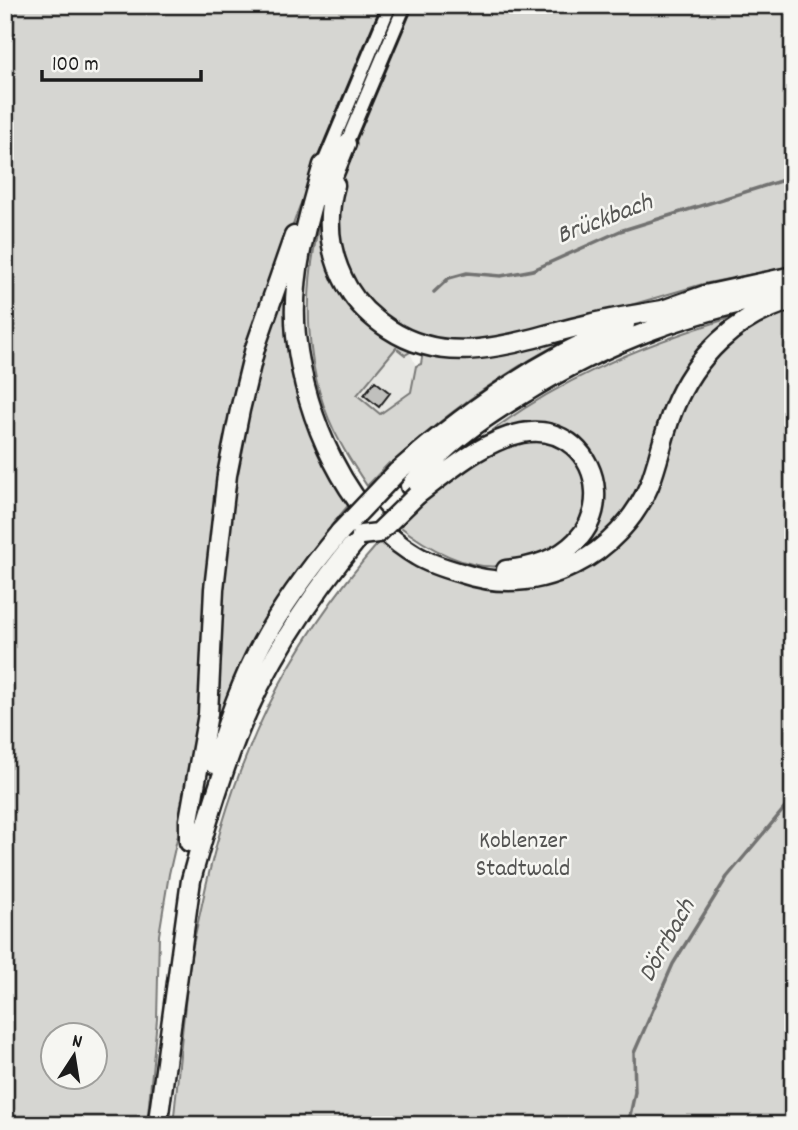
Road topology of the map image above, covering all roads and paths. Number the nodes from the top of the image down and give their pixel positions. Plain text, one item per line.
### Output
1 (390, 5) edge
2 (405, 5) edge
3 (346, 144) junction
4 (323, 165) junction
5 (793, 276) edge
6 (793, 291) edge
7 (793, 300) edge
8 (663, 310) junction
9 (408, 484) junction
10 (351, 538) junction
11 (189, 842) junction

1 - 4 street
2 - 3 street
3 - 8 highway
3 - 9 highway
4 - 7 highway
4 - 11 highway
5 - 8 highway
6 - 9 highway
8 - 9 highway
9 - 10 highway
10 - 11 highway
10 - 11 highway

